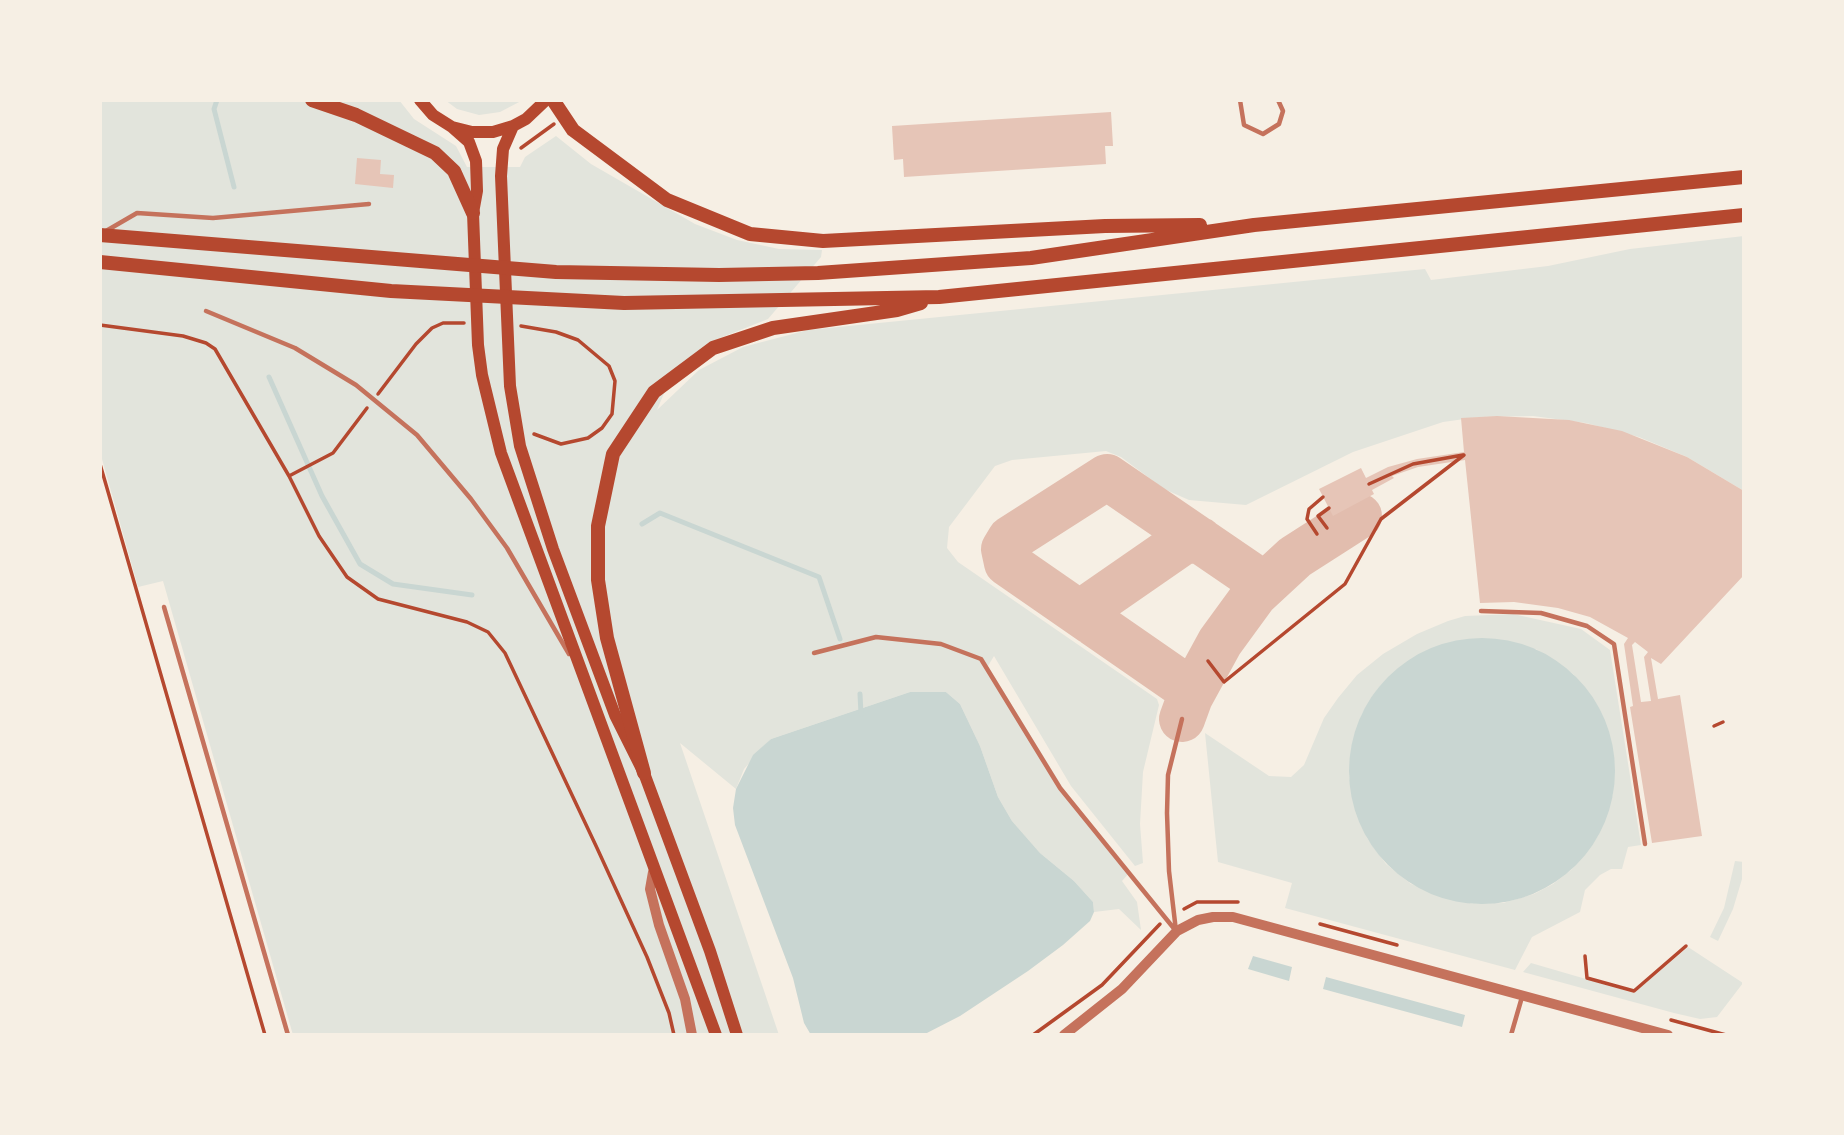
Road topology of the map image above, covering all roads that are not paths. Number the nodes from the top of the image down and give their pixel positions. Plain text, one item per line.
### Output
1 (312, 100) edge
2 (420, 100) edge
3 (546, 100) edge
4 (553, 100) edge
5 (1240, 100) edge
6 (1278, 100) edge
7 (513, 126) junction
8 (452, 127) junction
9 (1744, 177) edge
10 (369, 204) dead end
11 (473, 214) junction
12 (1744, 215) edge
13 (1254, 225) junction
14 (100, 235) edge
15 (100, 262) edge
16 (939, 298) junction
17 (206, 312) dead end
18 (164, 607) dead end
19 (1481, 611) dead end
20 (814, 653) dead end
21 (581, 673) junction
22 (1182, 719) dead end
23 (643, 773) junction
24 (1645, 844) dead end
25 (653, 872) junction
26 (1177, 932) junction
27 (1522, 996) junction
28 (288, 1035) edge
29 (692, 1035) edge
30 (716, 1035) edge
31 (737, 1035) edge
32 (1064, 1035) edge
33 (1511, 1035) edge
34 (1668, 1035) edge

1 - 11 highway
2 - 8 main road
3 - 7 main road
4 - 13 highway
5 - 6 lane
7 - 8 main road
7 - 23 main road
8 - 11 main road
9 - 13 highway
10 - 14 lane
11 - 21 main road
12 - 16 highway
13 - 14 highway
15 - 16 highway
16 - 23 highway
17 - 21 lane
18 - 28 lane
19 - 24 lane
20 - 26 lane
21 - 25 main road
22 - 26 lane
23 - 31 main road
25 - 29 street
25 - 30 main road
26 - 27 street
26 - 32 street
27 - 33 lane
27 - 34 street

